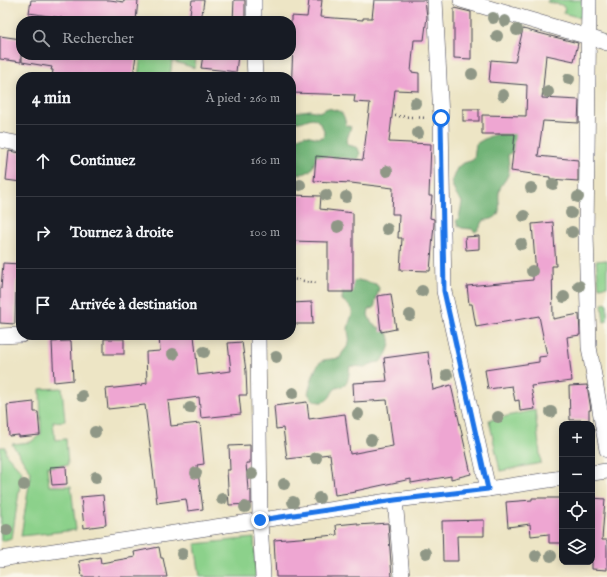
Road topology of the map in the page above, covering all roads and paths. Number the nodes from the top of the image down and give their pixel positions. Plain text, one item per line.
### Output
1 (254, 0) edge
2 (435, 0) edge
3 (461, 0) edge
4 (589, 0) edge
5 (254, 16) edge
6 (589, 37) junction
7 (607, 43) edge
8 (254, 60) edge
9 (255, 72) edge
10 (395, 116) dead end
11 (431, 118) dead end
12 (0, 140) edge
13 (16, 143) edge
14 (296, 280) edge
15 (317, 283) dead end
16 (16, 334) edge
17 (0, 336) edge
18 (258, 340) edge
19 (607, 450) edge
20 (607, 471) edge
21 (595, 473) edge
22 (559, 478) edge
23 (488, 489) junction
24 (395, 500) junction
25 (260, 520) junction
26 (0, 559) edge
27 (263, 577) edge
28 (402, 577) edge

1 - 5 street
2 - 23 street
3 - 6 street
4 - 6 street
6 - 7 street
6 - 19 street
8 - 9 street
10 - 11 path
12 - 13 street
14 - 15 path
16 - 17 street
18 - 25 street
20 - 21 street
22 - 23 street
23 - 24 street
24 - 25 street
24 - 28 street
25 - 26 street
25 - 27 street

